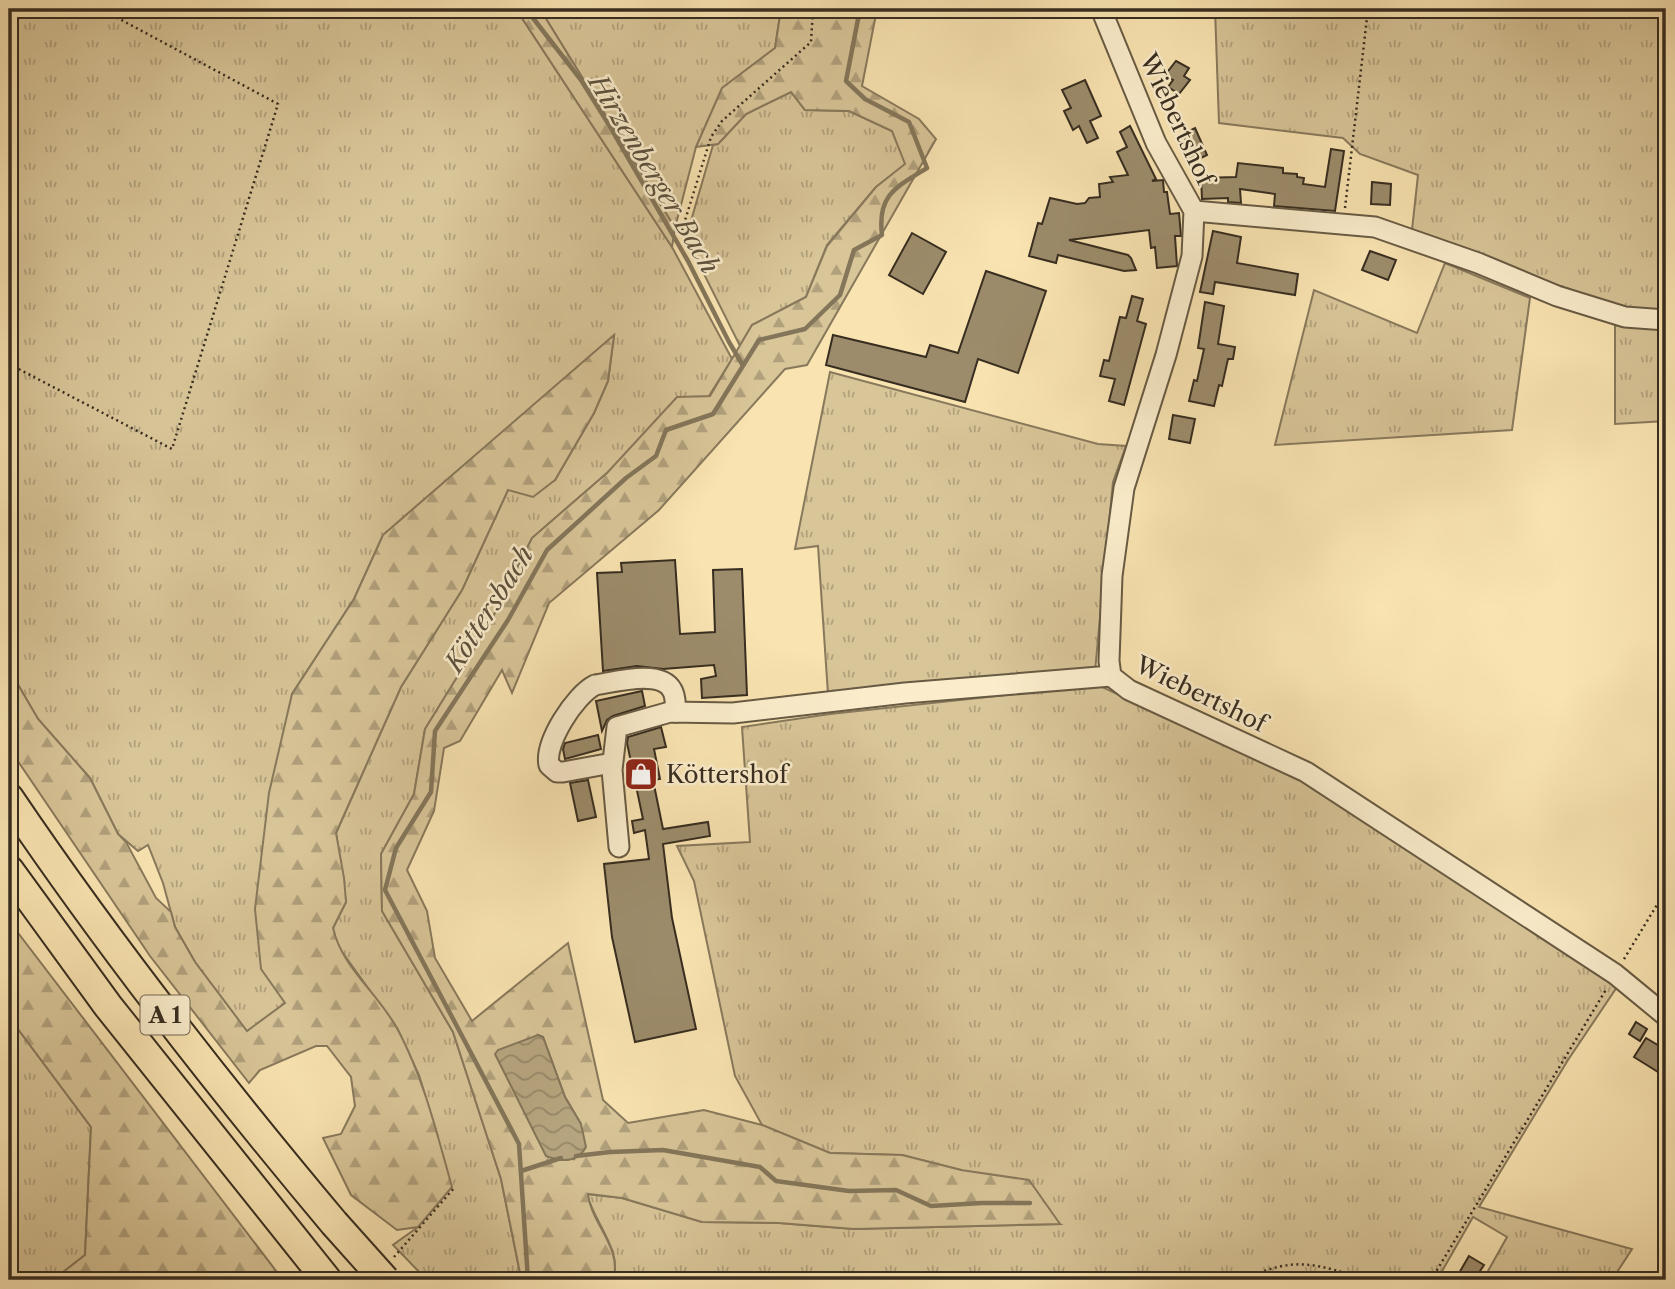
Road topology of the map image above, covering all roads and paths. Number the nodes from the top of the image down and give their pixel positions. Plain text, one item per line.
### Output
1 (102, 9) edge
2 (814, 9) edge
3 (1101, 9) edge
4 (1376, 9) edge
5 (1368, 10) edge
6 (1194, 211) junction
7 (1343, 225) junction
8 (682, 230) dead end
9 (1666, 320) edge
10 (9, 364) edge
11 (1111, 676) junction
12 (677, 712) junction
13 (612, 763) junction
14 (9, 798) edge
15 (619, 847) dead end
16 (9, 870) edge
17 (1666, 890) edge
18 (1615, 974) junction
19 (1666, 1016) edge
20 (454, 1188) dead end
21 (388, 1270) edge
22 (327, 1280) edge
23 (1244, 1280) edge
24 (1369, 1280) edge
25 (1431, 1280) edge

1 - 10 path
2 - 8 path
3 - 6 street, Wiebertshof
4 - 5 path
5 - 7 path
6 - 7 street, Wiebertshof
6 - 11 street, Wiebertshof
7 - 9 street, Wiebertshof
11 - 12 street
11 - 18 street, Wiebertshof
12 - 13 street
12 - 13 street
13 - 15 street
14 - 21 highway, A 1, bridge
16 - 22 highway, A 1
17 - 18 path
18 - 19 street, Wiebertshof
18 - 25 path
20 - 21 path
23 - 24 path

